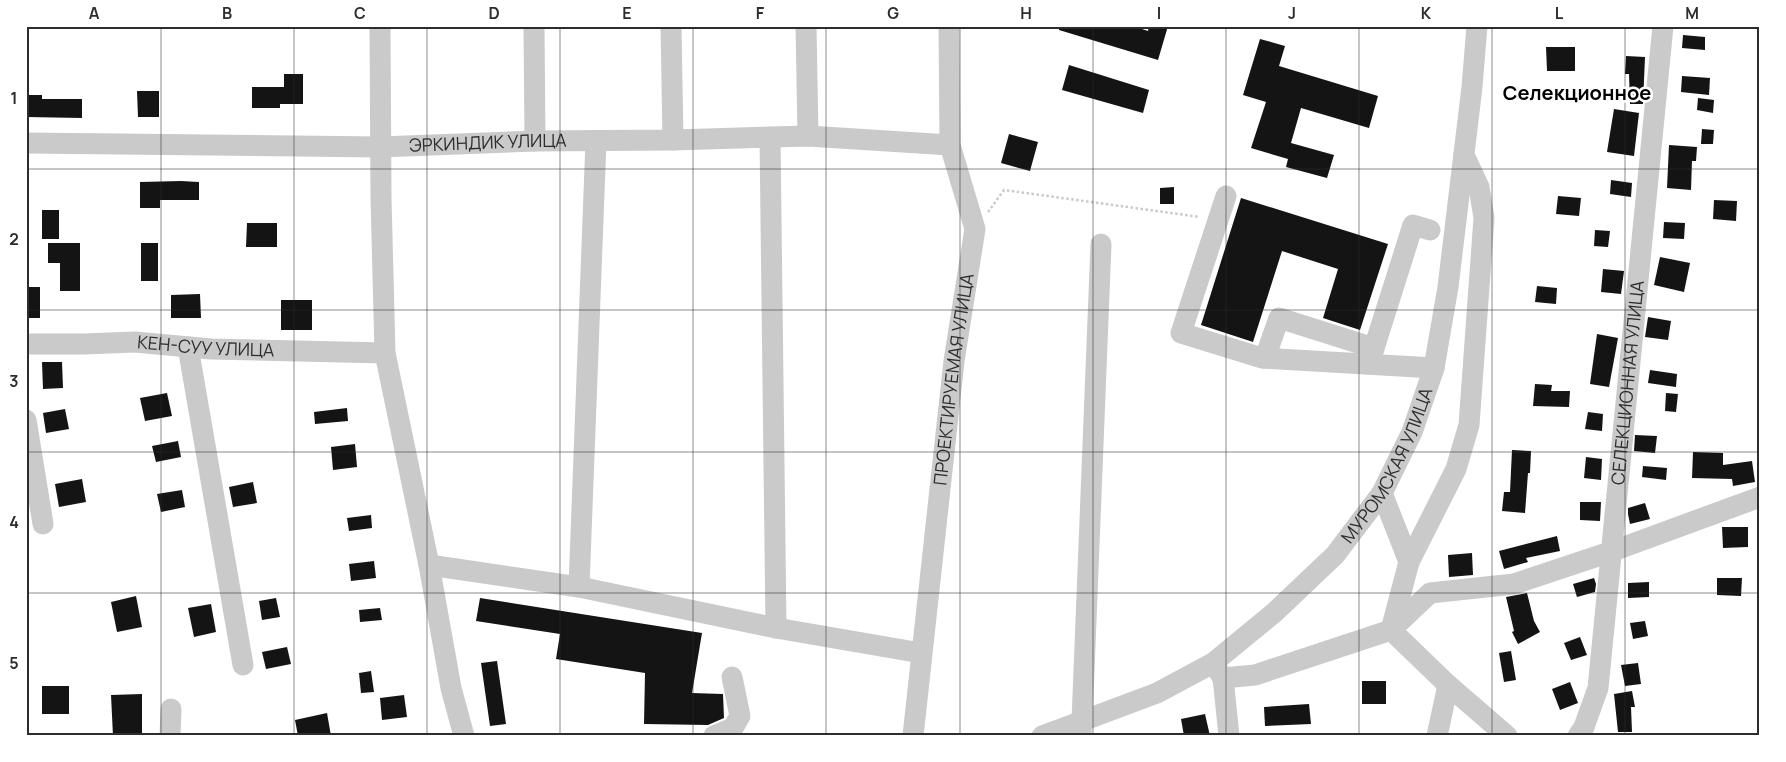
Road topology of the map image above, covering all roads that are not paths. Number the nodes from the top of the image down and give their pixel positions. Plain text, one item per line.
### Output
1 (380, 26) edge
2 (534, 26) edge
3 (671, 26) edge
4 (806, 26) edge
5 (949, 26) edge
6 (1477, 26) edge
7 (1662, 26) edge
8 (808, 136) junction
9 (770, 137) junction
10 (596, 140) junction
11 (673, 140) junction
12 (535, 141) junction
13 (26, 143) edge
14 (950, 145) junction
15 (380, 147) junction
16 (1463, 155) junction
17 (1226, 196) dead end
18 (1430, 230) dead end
19 (1101, 244) dead end
20 (26, 344) edge
21 (188, 347) junction
22 (385, 352) junction
23 (1372, 356) junction
24 (1265, 358) junction
25 (1434, 368) junction
26 (26, 420) edge
27 (1382, 493) junction
28 (1760, 497) edge
29 (43, 524) dead end
30 (1613, 550) junction
31 (1409, 562) junction
32 (429, 565) junction
33 (579, 587) junction
34 (776, 628) junction
35 (1391, 630) junction
36 (921, 653) junction
37 (243, 665) dead end
38 (1218, 670) junction
39 (732, 677) dead end
40 (1448, 685) junction
41 (171, 709) dead end
42 (1081, 728) edge
43 (170, 736) edge
44 (464, 736) edge
45 (714, 736) edge
46 (912, 736) edge
47 (1042, 736) edge
48 (1229, 736) edge
49 (1437, 736) edge
50 (1507, 736) edge
51 (1578, 736) edge

1 - 15 street
2 - 12 street
3 - 11 street
4 - 8 street
5 - 14 street, ПРОЕКТИРУЕМАЯ УЛИЦА
6 - 16 street, МУРОМСКАЯ УЛИЦА
7 - 30 street, СЕЛЕКЦИОННАЯ УЛИЦА
8 - 9 street, ЭРКИНДИК УЛИЦА
8 - 14 street, ЭРКИНДИК УЛИЦА
9 - 11 street, ЭРКИНДИК УЛИЦА
9 - 34 street
10 - 11 street, ЭРКИНДИК УЛИЦА
10 - 12 street, ЭРКИНДИК УЛИЦА
10 - 33 street
12 - 15 street, ЭРКИНДИК УЛИЦА
13 - 15 street, ЭРКИНДИК УЛИЦА
14 - 36 street, ПРОЕКТИРУЕМАЯ УЛИЦА
15 - 22 street
16 - 25 street, МУРОМСКАЯ УЛИЦА
16 - 31 street
17 - 24 street
18 - 23 street
19 - 42 street
20 - 21 street, КЕН-СУУ УЛИЦА
21 - 22 street, КЕН-СУУ УЛИЦА
21 - 37 street
22 - 32 street
23 - 24 street
23 - 24 street
23 - 25 street
25 - 27 street, МУРОМСКАЯ УЛИЦА
26 - 29 street
27 - 31 street
27 - 38 street, МУРОМСКАЯ УЛИЦА
28 - 30 street
30 - 35 street
30 - 51 street, СЕЛЕКЦИОННАЯ УЛИЦА
31 - 35 street
32 - 33 street
32 - 44 street
33 - 34 street
34 - 36 street
35 - 38 street
35 - 40 street
36 - 46 street, ПРОЕКТИРУЕМАЯ УЛИЦА
38 - 42 street, МУРОМСКАЯ УЛИЦА
38 - 48 street
39 - 45 street
40 - 49 street
40 - 50 street
41 - 43 street
42 - 47 street, МУРОМСКАЯ УЛИЦА

